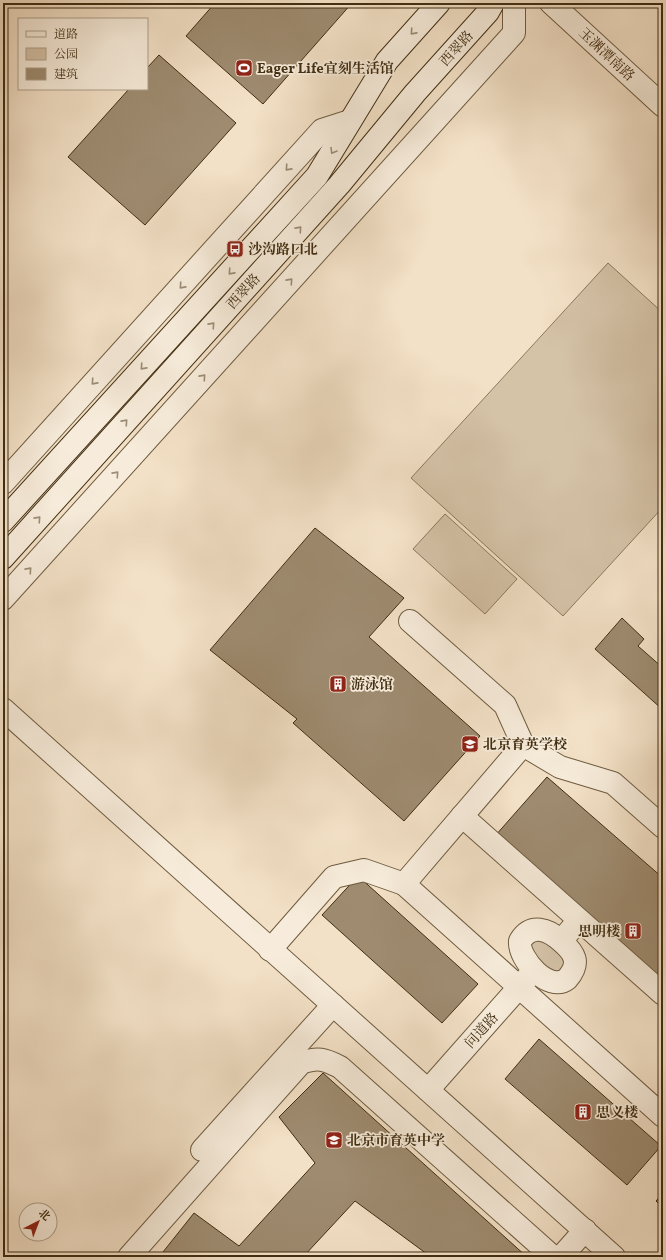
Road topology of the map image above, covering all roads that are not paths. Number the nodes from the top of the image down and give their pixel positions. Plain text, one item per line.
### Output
1 (439, 3) edge
2 (494, 3) edge
3 (514, 3) edge
4 (552, 3) edge
5 (663, 106) edge
6 (350, 121) junction
7 (3, 483) edge
8 (3, 521) edge
9 (3, 558) edge
10 (3, 599) edge
11 (410, 621) dead end
12 (3, 709) edge
13 (523, 745) junction
14 (462, 816) junction
15 (662, 825) edge
16 (404, 884) junction
17 (579, 920) junction
18 (561, 940) junction
19 (270, 950) junction
20 (534, 970) junction
21 (519, 987) junction
22 (663, 994) edge
23 (333, 1005) junction
24 (428, 1090) junction
25 (663, 1116) edge
26 (202, 1150) dead end
27 (585, 1230) junction
28 (129, 1257) edge
29 (553, 1257) edge
30 (561, 1257) edge
31 (614, 1257) edge

1 -> 6 street, 西翠路
9 -> 2 street, 西翠路
10 -> 3 street
4 - 5 street, 玉渊潭南路
6 -> 7 street
6 -> 8 street, 西翠路
11 - 13 street
12 - 19 street
13 - 14 street
13 - 15 street
14 - 16 street
14 - 17 street
16 - 19 street
16 - 21 street
17 - 18 street
17 - 22 street
18 - 20 street
18 - 20 street
19 - 23 street
20 - 21 street, 问道路
21 - 24 street, 问道路
21 - 25 street
23 - 24 street
23 - 26 street
24 - 27 street
27 - 30 street
27 - 31 street
28 - 29 street

